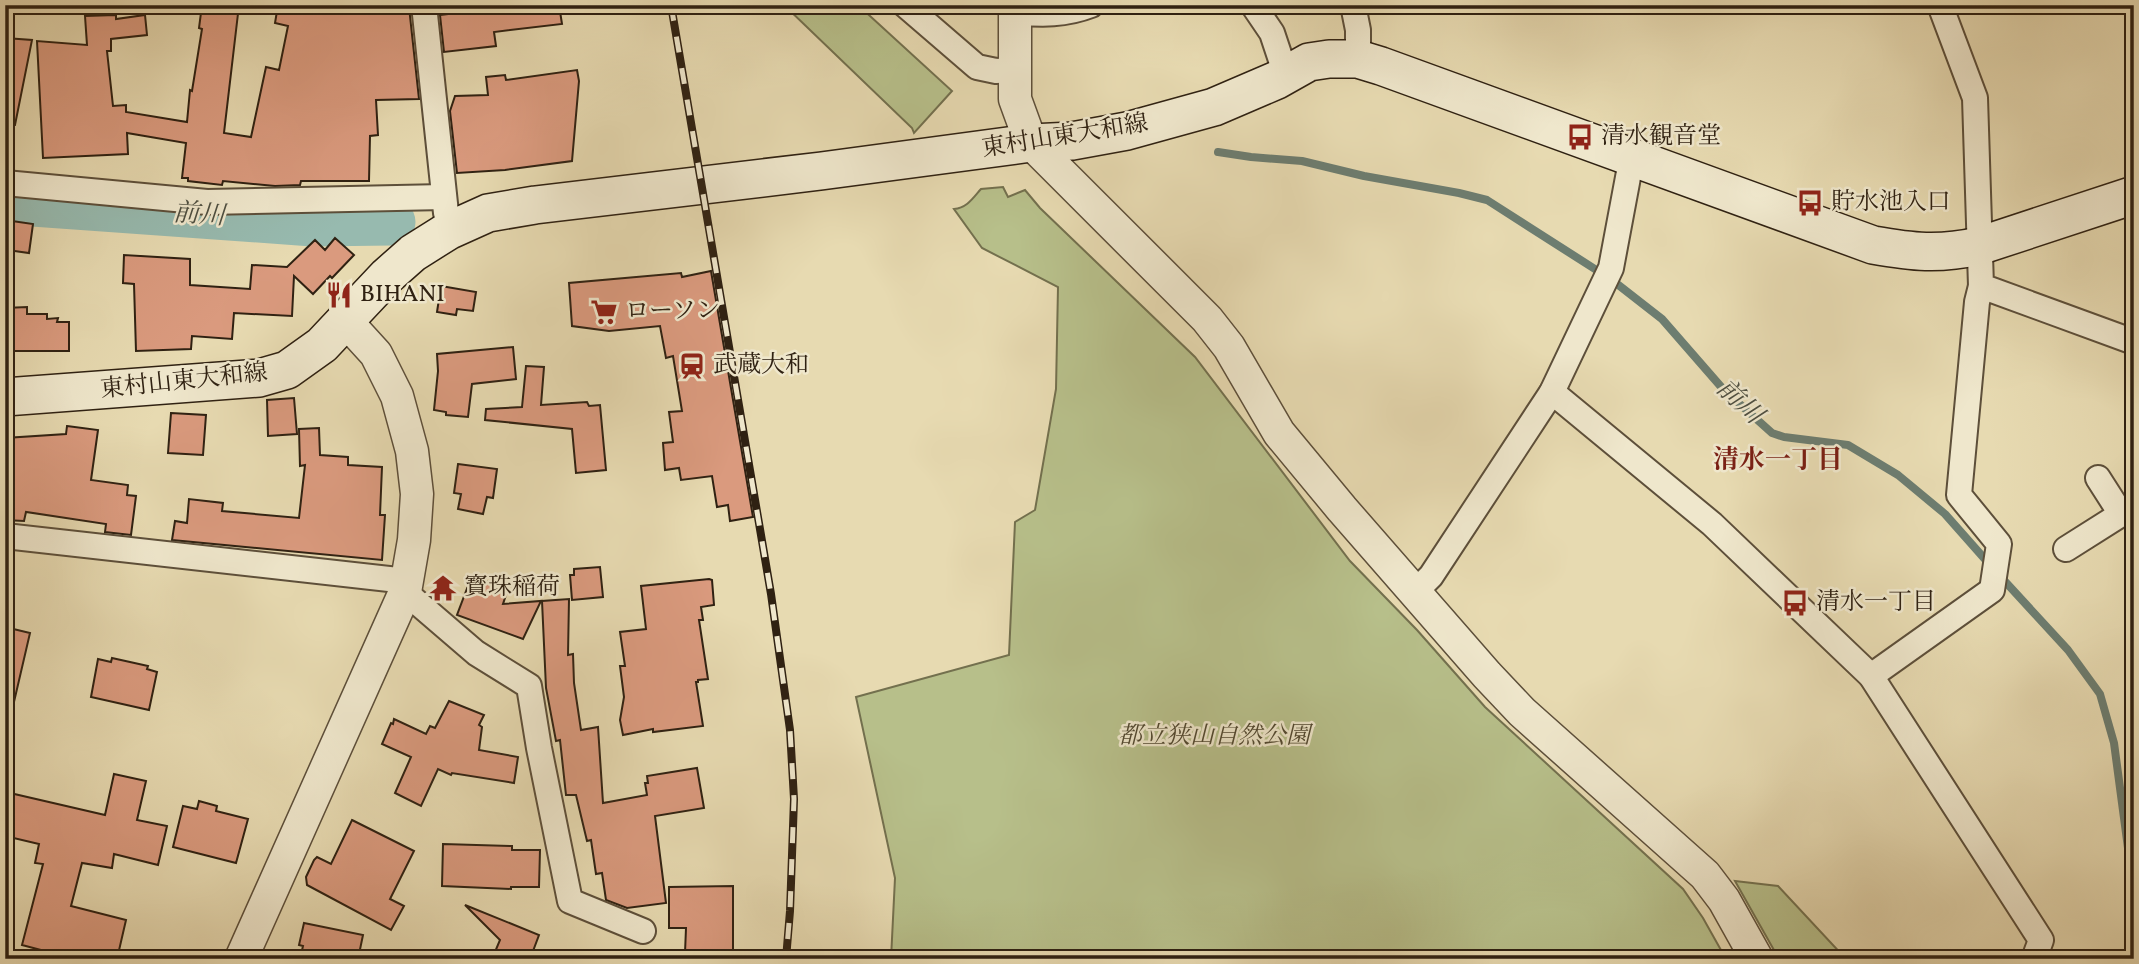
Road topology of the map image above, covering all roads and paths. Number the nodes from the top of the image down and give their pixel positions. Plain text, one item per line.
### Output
1 (424, 5) edge
2 (905, 5) edge
3 (1091, 5) edge
4 (1253, 5) edge
5 (1353, 5) edge
6 (1940, 5) edge
7 (1015, 9) edge
8 (1358, 59) junction
9 (1014, 70) junction
10 (1286, 75) junction
11 (1031, 143) junction
12 (1632, 156) junction
13 (7, 183) edge
14 (2134, 195) edge
15 (446, 214) junction
16 (1979, 246) junction
17 (1981, 286) junction
18 (345, 320) junction
19 (2134, 341) edge
20 (1552, 392) junction
21 (5, 397) edge
22 (2098, 478) dead end
23 (2127, 510) edge
24 (5, 536) edge
25 (2066, 549) dead end
26 (406, 586) junction
27 (1415, 592) junction
28 (1871, 676) junction
29 (643, 931) dead end
30 (241, 959) edge
31 (1757, 959) edge
32 (2034, 959) edge

1 - 15 street
2 - 9 street
3 - 7 street
4 - 10 street
5 - 8 street
6 - 16 street
7 - 9 street
8 - 10 main road, 東村山東大和線
8 - 12 main road, 東村山東大和線
9 - 11 street
10 - 11 main road, 東村山東大和線
11 - 15 main road, 東村山東大和線
11 - 27 street
12 - 16 main road, 東村山東大和線
12 - 20 street
13 - 15 street
14 - 16 main road, 東村山東大和線
15 - 18 main road, 東村山東大和線
16 - 17 street
17 - 19 street
17 - 28 street
18 - 21 main road, 東村山東大和線
18 - 26 street
20 - 27 street
20 - 28 street
22 - 23 street
23 - 25 street
24 - 26 street
26 - 29 street
26 - 30 street
27 - 31 street
28 - 32 street

